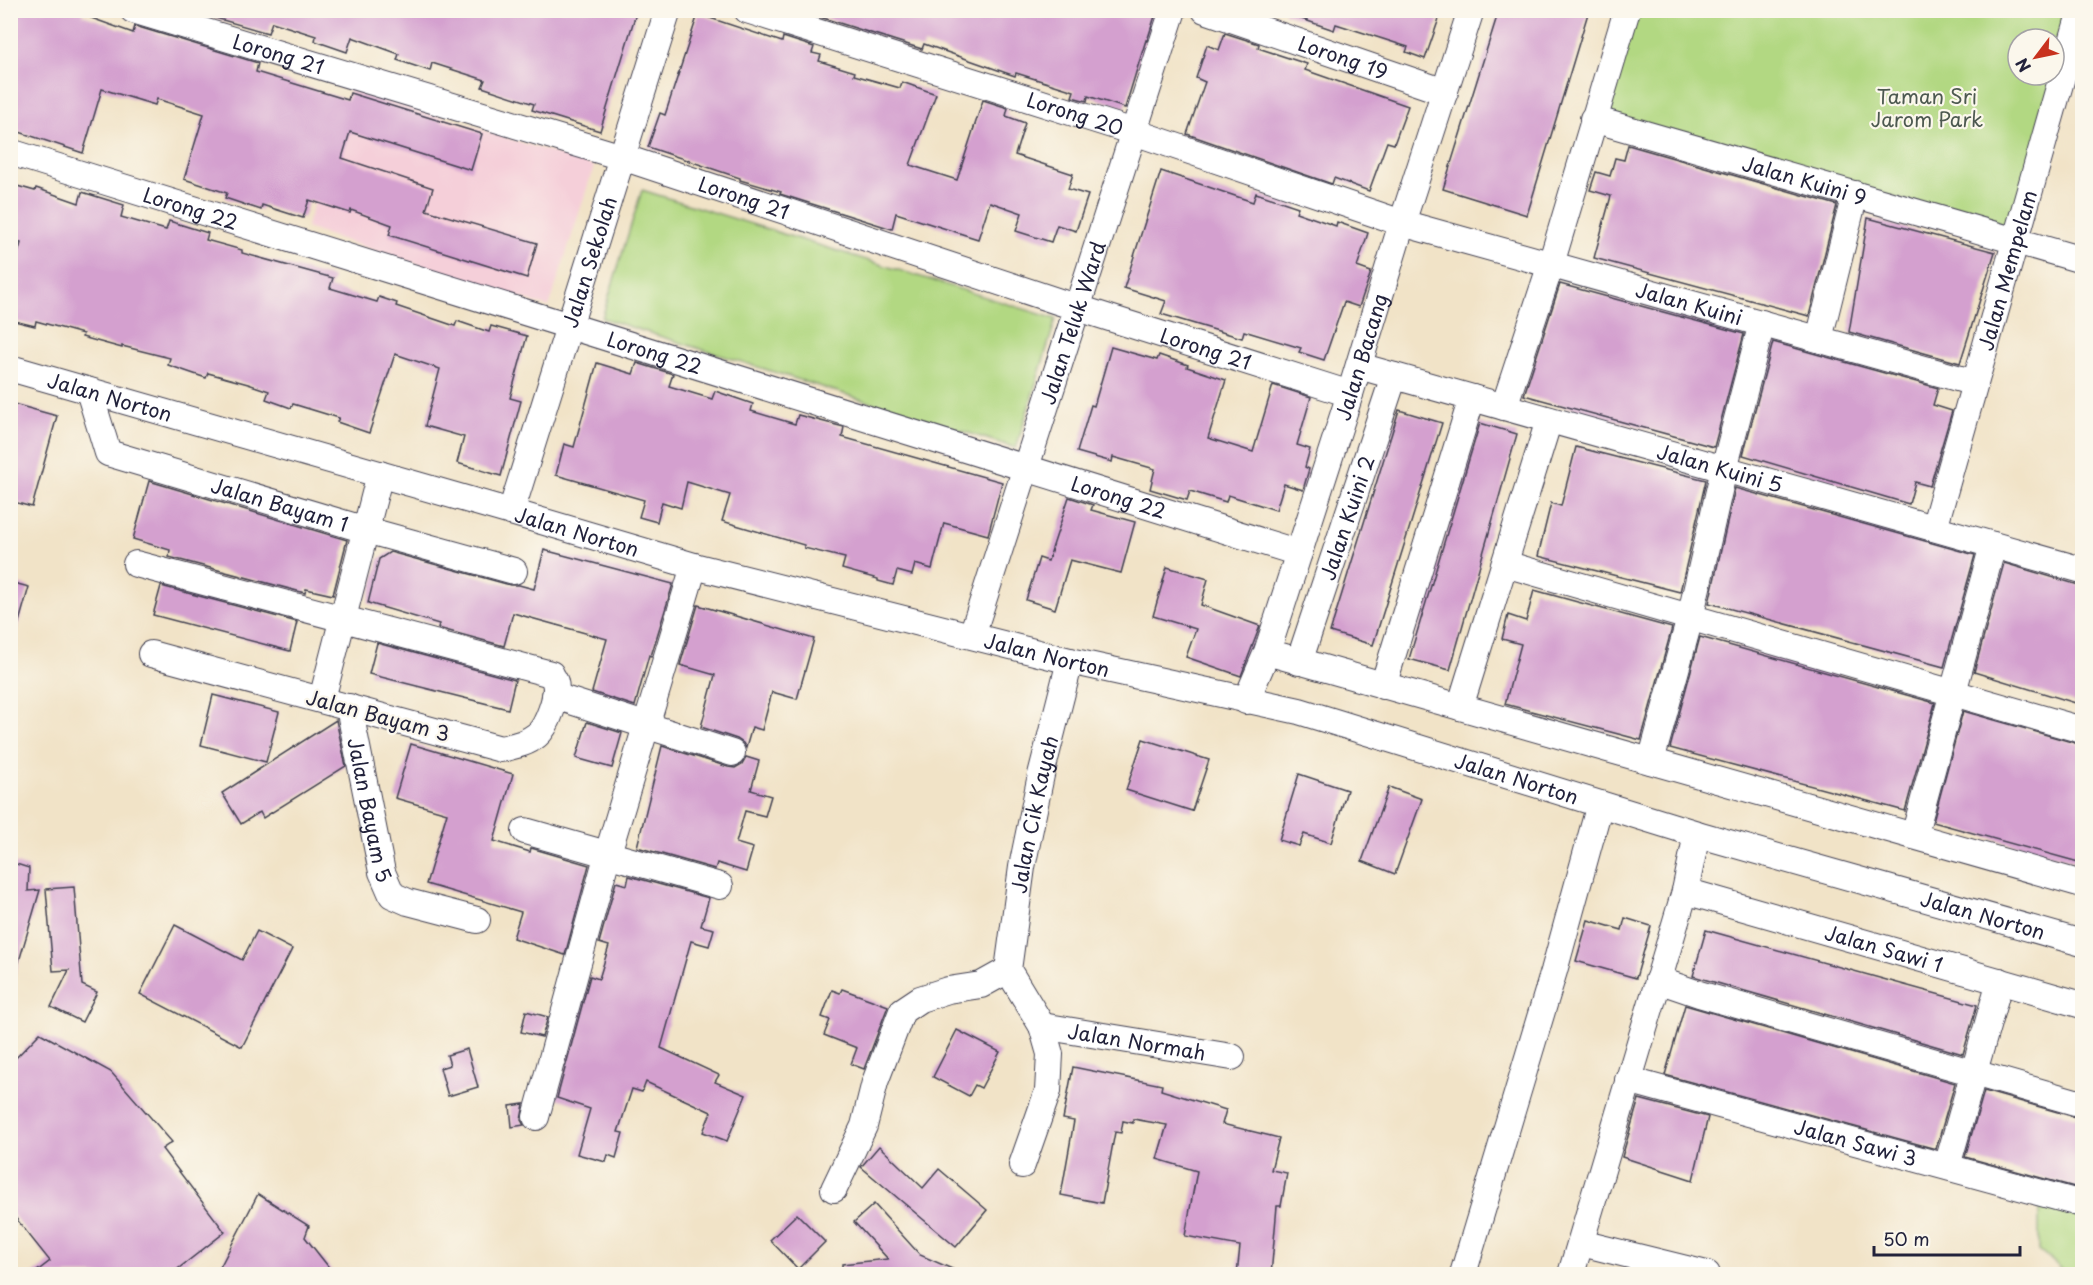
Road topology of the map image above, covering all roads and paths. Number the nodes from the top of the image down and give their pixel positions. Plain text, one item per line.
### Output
1 (133, 10) edge
2 (668, 10) edge
3 (747, 10) edge
4 (1173, 10) edge
5 (1205, 10) edge
6 (1471, 10) edge
7 (1627, 10) edge
8 (2082, 10) edge
9 (1445, 92) junction
10 (1593, 119) junction
11 (1134, 132) junction
12 (10, 152) edge
13 (622, 157) junction
14 (1855, 194) junction
15 (1402, 223) junction
16 (2016, 241) junction
17 (2082, 260) edge
18 (1551, 264) junction
19 (1078, 308) junction
20 (1762, 323) junction
21 (569, 327) junction
22 (1819, 339) junction
23 (1359, 366) junction
24 (10, 368) edge
25 (1394, 376) junction
26 (1975, 383) junction
27 (89, 391) junction
28 (1350, 394) junction
29 (1472, 398) junction
30 (1504, 407) junction
31 (1549, 420) junction
32 (1026, 468) junction
33 (1724, 469) junction
34 (380, 474) junction
35 (511, 512) junction
36 (1934, 528) junction
37 (366, 530) junction
38 (1993, 545) junction
39 (1299, 553) junction
40 (2081, 563) edge
41 (136, 564) dead end
42 (1504, 564) junction
43 (694, 566) junction
44 (514, 571) dead end
45 (343, 618) junction
46 (1690, 618) junction
47 (972, 635) junction
48 (1267, 652) junction
49 (151, 654) dead end
50 (1070, 661) junction
51 (1299, 662) junction
52 (553, 685) junction
53 (1383, 686) junction
54 (1952, 693) junction
55 (322, 699) junction
56 (1246, 700) junction
57 (350, 707) junction
58 (1460, 707) junction
59 (646, 725) junction
60 (2082, 729) edge
61 (732, 753) dead end
62 (1651, 761) junction
63 (1600, 804) junction
64 (525, 831) dead end
65 (1696, 834) junction
66 (1914, 836) junction
67 (608, 854) junction
68 (2082, 884) edge
69 (720, 886) dead end
70 (1685, 891) junction
71 (477, 920) dead end
72 (2082, 943) edge
73 (1008, 970) junction
74 (1658, 980) junction
75 (2000, 981) junction
76 (2082, 1005) edge
77 (1042, 1026) junction
78 (1232, 1057) dead end
79 (1974, 1072) junction
80 (1628, 1080) junction
81 (2082, 1104) edge
82 (536, 1117) dead end
83 (1022, 1165) dead end
84 (1947, 1166) junction
85 (834, 1189) dead end
86 (2082, 1204) edge
87 (1581, 1243) junction
88 (1463, 1275) edge
89 (1571, 1275) edge
90 (1707, 1275) edge

1 - 13 street, Lorong 21
2 - 13 street, Jalan Sekolah
3 - 11 street, Lorong 20
4 - 11 street, Jalan Teluk Ward
5 - 9 street, Lorong 19
6 - 9 street, Jalan Bacang
7 - 10 street
8 - 16 street, Jalan Mempelam
9 - 15 street, Jalan Bacang
10 - 14 street, Jalan Kuini 9
10 - 18 street
11 - 15 street, Lorong 20
11 - 19 street, Jalan Teluk Ward
12 - 21 street, Lorong 22
13 - 19 street, Lorong 21
13 - 21 street, Jalan Sekolah
14 - 16 street, Jalan Kuini 9
14 - 22 street
15 - 18 street, Jalan Kuini
15 - 23 street, Jalan Bacang
16 - 17 street, Jalan Kuini 9
16 - 26 street, Jalan Mempelam
18 - 20 street, Jalan Kuini
18 - 30 street
19 - 28 street, Lorong 21
19 - 32 street, Jalan Teluk Ward
20 - 22 street, Jalan Kuini
20 - 33 street
21 - 32 street, Lorong 22
21 - 35 street, Jalan Sekolah
22 - 26 street, Jalan Kuini
23 - 25 street, Jalan Kuini 5
23 - 28 street, Jalan Bacang
24 - 27 street, Jalan Norton
25 - 29 street, Jalan Kuini 5
25 - 51 street, Jalan Kuini 2
26 - 36 street, Jalan Mempelam
27 - 34 street, Jalan Norton
27 - 37 street, Jalan Bayam 1
28 - 39 street, Jalan Bacang
29 - 30 street, Jalan Kuini 5
29 - 53 street
30 - 31 street, Jalan Kuini 5
31 - 33 street, Jalan Kuini 5
31 - 42 street
32 - 39 street, Lorong 22
32 - 47 street, Jalan Teluk Ward
33 - 36 street, Jalan Kuini 5
33 - 46 street
34 - 35 street, Jalan Norton
34 - 37 street
35 - 43 street, Jalan Norton
36 - 38 street, Jalan Kuini 5
37 - 44 street, Jalan Bayam 1
37 - 45 street
38 - 40 street, Jalan Kuini 5
38 - 54 street
39 - 48 street, Jalan Bacang
41 - 45 street
42 - 46 street
42 - 58 street
43 - 47 street, Jalan Norton
43 - 59 street
45 - 52 street
45 - 55 street
46 - 54 street
46 - 62 street
47 - 50 street, Jalan Norton
48 - 51 street
48 - 56 street, Jalan Bacang
49 - 55 street, Jalan Bayam 3
50 - 56 street, Jalan Norton
50 - 73 street, Jalan Cik Kayah
51 - 53 street
52 - 57 street, Jalan Bayam 3
52 - 59 street
53 - 58 street
54 - 60 street
54 - 66 street
55 - 57 street, Jalan Bayam 3
56 - 63 street, Jalan Norton
57 - 71 street, Jalan Bayam 5
58 - 62 street
59 - 61 street
59 - 67 street
62 - 66 street
63 - 65 street, Jalan Norton
63 - 88 street
64 - 67 street
65 - 70 street
65 - 72 street, Jalan Norton
66 - 68 street
67 - 69 street
67 - 82 street
70 - 74 street
70 - 75 street, Jalan Sawi 1
73 - 77 street
73 - 85 street
74 - 79 street
74 - 80 street
75 - 76 street, Jalan Sawi 1
75 - 79 street
77 - 78 street, Jalan Normah
77 - 83 street
79 - 81 street
79 - 84 street
80 - 84 street, Jalan Sawi 3
80 - 87 street
84 - 86 street, Jalan Sawi 3
87 - 89 street
87 - 90 street

